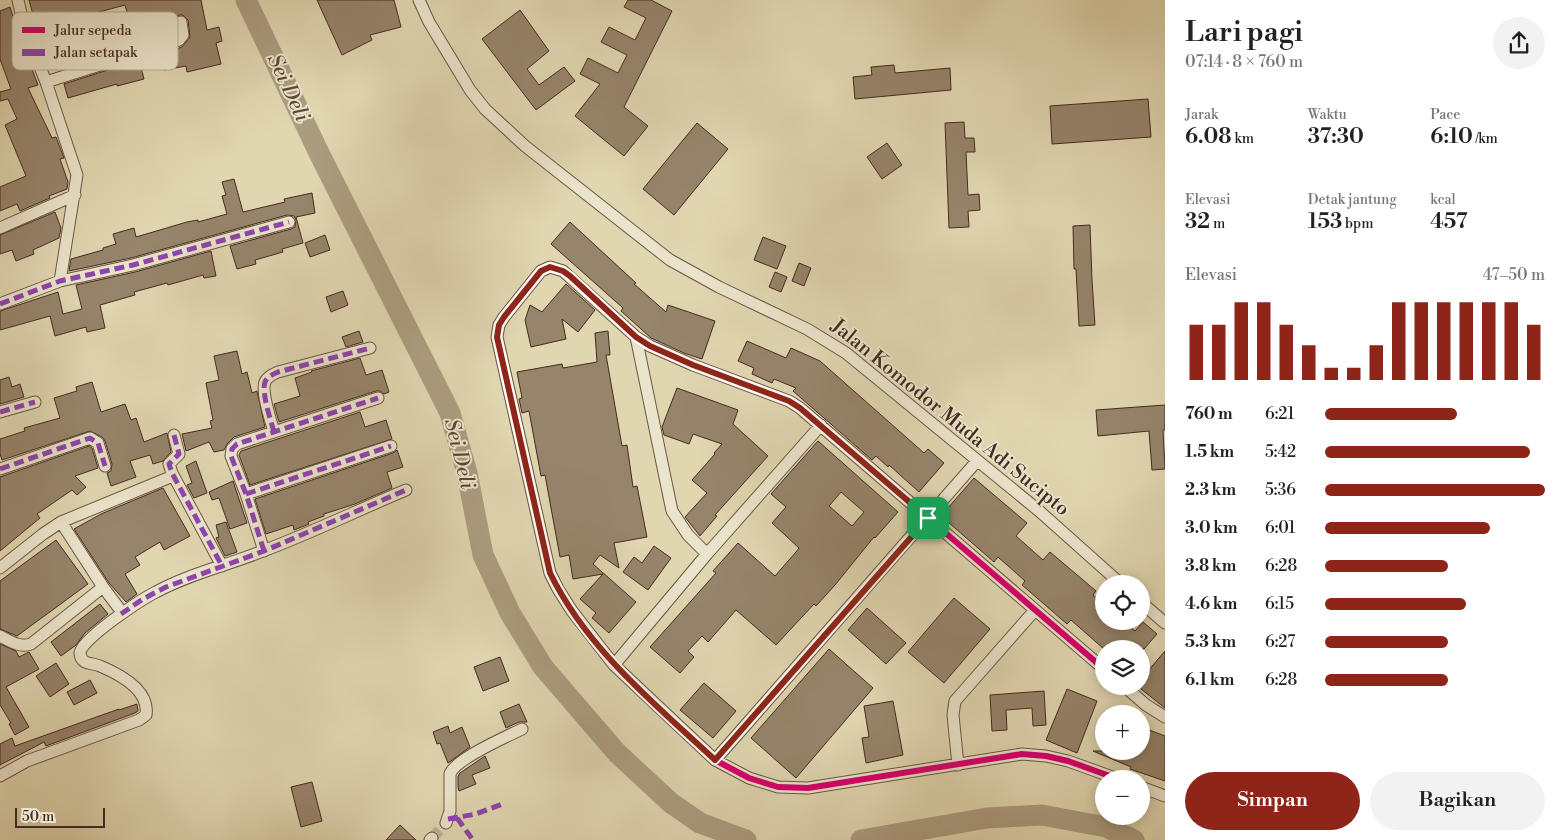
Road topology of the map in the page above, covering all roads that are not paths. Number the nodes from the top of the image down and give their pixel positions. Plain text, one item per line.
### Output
1 (418, 0) edge
2 (181, 22) dead end
3 (178, 40) edge
4 (41, 70) edge
5 (84, 70) edge
6 (46, 82) junction
7 (75, 195) junction
8 (289, 222) dead end
9 (0, 228) edge
10 (60, 281) junction
11 (0, 304) edge
12 (636, 337) junction
13 (370, 348) dead end
14 (378, 398) dead end
15 (34, 402) dead end
16 (0, 412) edge
17 (821, 425) junction
18 (274, 432) junction
19 (174, 435) dead end
20 (391, 446) dead end
21 (977, 461) junction
22 (105, 466) dead end
23 (0, 469) edge
24 (168, 478) dead end
25 (406, 490) dead end
26 (246, 494) junction
27 (928, 518) junction
28 (61, 522) junction
29 (264, 551) junction
30 (708, 554) junction
31 (222, 566) junction
32 (0, 568) edge
33 (1111, 575) edge
34 (103, 587) junction
35 (1035, 610) junction
36 (1150, 610) edge
37 (120, 611) junction
38 (1165, 623) edge
39 (0, 636) edge
40 (1095, 661) edge
41 (614, 665) junction
42 (1134, 695) edge
43 (1165, 716) edge
44 (522, 729) dead end
45 (715, 760) junction
46 (958, 765) junction
47 (1095, 770) edge
48 (0, 776) edge
49 (1150, 790) edge
50 (1165, 796) edge
51 (446, 823) tunnel mouth

1 - 21 street, Jalan Komodor Muda Adi Sucipto
2 - 3 street
4 - 6 street
5 - 6 street
6 - 7 street
7 - 9 street
7 - 10 street
8 - 10 street
10 - 11 street
12 - 17 street
12 - 30 street
12 - 41 street
13 - 18 street
14 - 18 street
15 - 16 street
17 - 27 street
17 - 30 street
18 - 26 street
19 - 31 street
20 - 26 street
21 - 27 street
21 - 33 street, Jalan Komodor Muda Adi Sucipto
22 - 23 street
24 - 28 street
25 - 29 street
26 - 29 street
27 - 35 street
27 - 45 street
28 - 32 street
28 - 34 street
29 - 31 street
30 - 41 street
31 - 37 street
34 - 37 street
34 - 39 street
35 - 40 street
35 - 46 street
36 - 38 street
37 - 48 street
41 - 45 street
42 - 43 street
44 - 51 street
45 - 46 street
46 - 47 street
49 - 50 street

